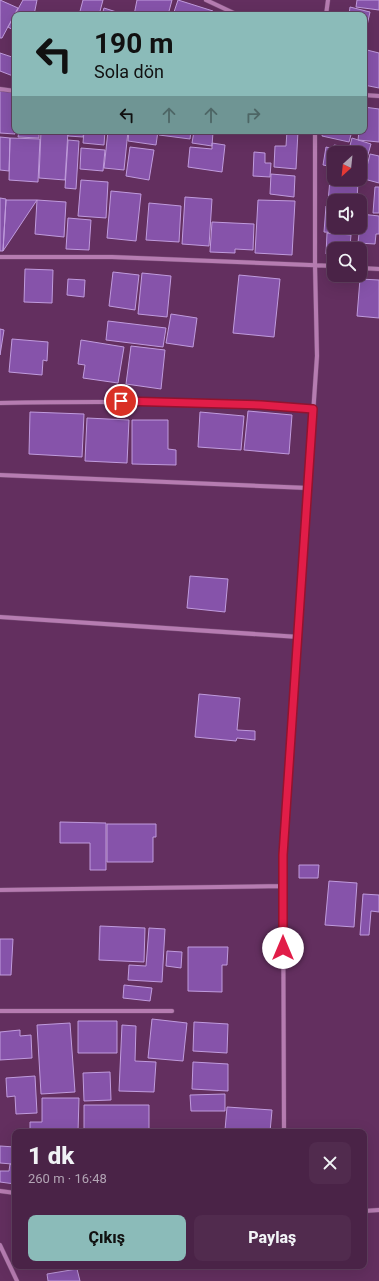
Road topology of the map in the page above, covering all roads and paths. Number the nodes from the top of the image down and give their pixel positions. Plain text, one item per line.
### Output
1 (206, 0) edge
2 (328, 0) edge
3 (232, 12) edge
4 (326, 12) edge
5 (0, 89) edge
6 (12, 91) edge
7 (367, 95) edge
8 (379, 96) edge
9 (315, 134) edge
10 (0, 257) edge
11 (314, 265) junction
12 (327, 266) edge
13 (367, 268) edge
14 (379, 269) edge
15 (0, 403) edge
16 (313, 409) junction
17 (0, 475) edge
18 (308, 488) junction
19 (0, 617) edge
20 (298, 636) junction
21 (283, 886) junction
22 (0, 890) edge
23 (0, 1011) edge
24 (172, 1011) dead end
25 (284, 1129) edge
26 (0, 1191) edge
27 (12, 1193) edge
28 (379, 1210) edge
29 (367, 1211) edge
30 (0, 1245) edge
31 (17, 1281) edge

1 - 3 street
2 - 4 street
5 - 6 street
7 - 8 street
9 - 11 street
10 - 11 street
11 - 12 street
11 - 16 street
13 - 14 street
15 - 16 street
16 - 18 street
17 - 18 street
18 - 20 street
19 - 20 street
20 - 21 street
21 - 22 street
21 - 25 street
23 - 24 street
26 - 27 street
28 - 29 street
30 - 31 street

